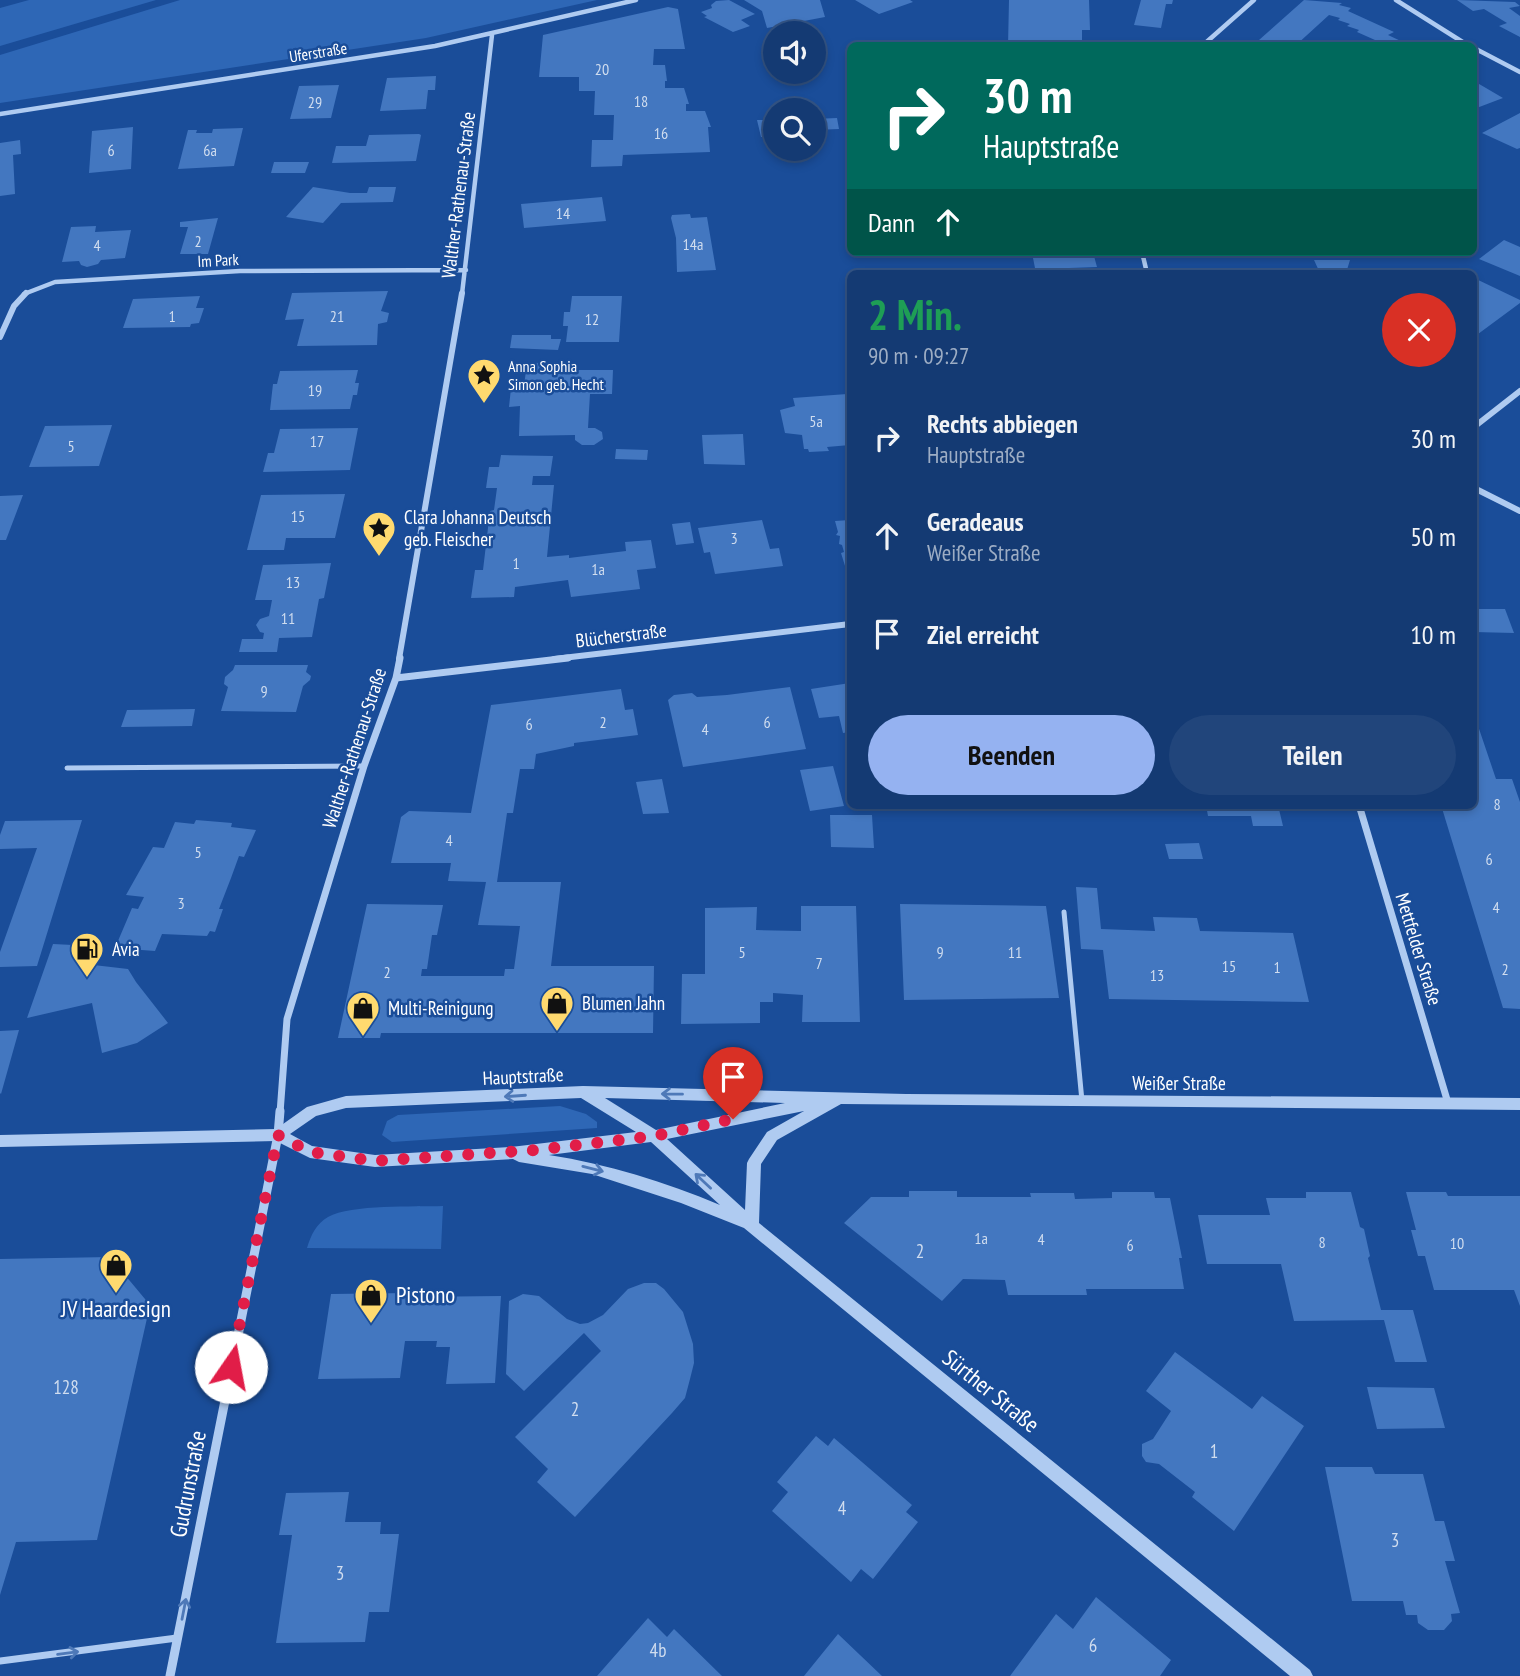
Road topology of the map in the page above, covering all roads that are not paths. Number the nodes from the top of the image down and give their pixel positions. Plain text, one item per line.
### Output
1 (636, 0) edge
2 (1254, 0) edge
3 (1396, 0) edge
4 (492, 35) junction
5 (1207, 42) edge
6 (1463, 42) edge
7 (1477, 50) edge
8 (1520, 72) edge
9 (0, 114) edge
10 (466, 270) junction
11 (0, 337) edge
12 (1520, 391) edge
13 (1477, 425) edge
14 (1477, 490) edge
15 (1520, 512) edge
16 (847, 624) edge
17 (396, 678) junction
18 (364, 766) junction
19 (67, 768) dead end
20 (1360, 809) edge
21 (1064, 912) dead end
22 (583, 1092) junction
23 (839, 1098) junction
24 (1082, 1101) junction
25 (1448, 1103) junction
26 (1520, 1104) edge
27 (278, 1135) junction
28 (654, 1136) junction
29 (0, 1141) edge
30 (502, 1153) junction
31 (752, 1226) junction
32 (178, 1638) junction
33 (0, 1661) edge
34 (170, 1676) edge
35 (1304, 1676) edge

1 - 4 street, Uferstraße
2 - 5 street
3 - 6 street
4 - 9 street, Uferstraße
4 - 10 street, Walther-Rathenau-Straße
7 - 8 street
10 - 11 street, Im Park
10 - 17 street, Walther-Rathenau-Straße
12 - 13 street
14 - 15 street
16 - 17 street, Blücherstraße
17 - 18 street, Walther-Rathenau-Straße
18 - 19 lane
18 - 27 street, Walther-Rathenau-Straße
20 - 25 street, Mettfelder Straße
21 - 24 lane
23 -> 22 street, Weißer Straße
22 -> 27 street, Hauptstraße
22 - 28 street, Hauptstraße
23 - 24 street, Weißer Straße
23 - 28 street, Weißer Straße
23 - 31 street
24 - 25 street, Weißer Straße
25 - 26 street, Weißer Straße
27 - 29 street
27 - 30 street
32 -> 27 street, Gudrunstraße
28 - 30 street
31 -> 28 street, Sürther Straße
30 -> 31 street
31 - 35 street, Sürther Straße
33 -> 32 lane
32 - 34 street, Gudrunstraße

